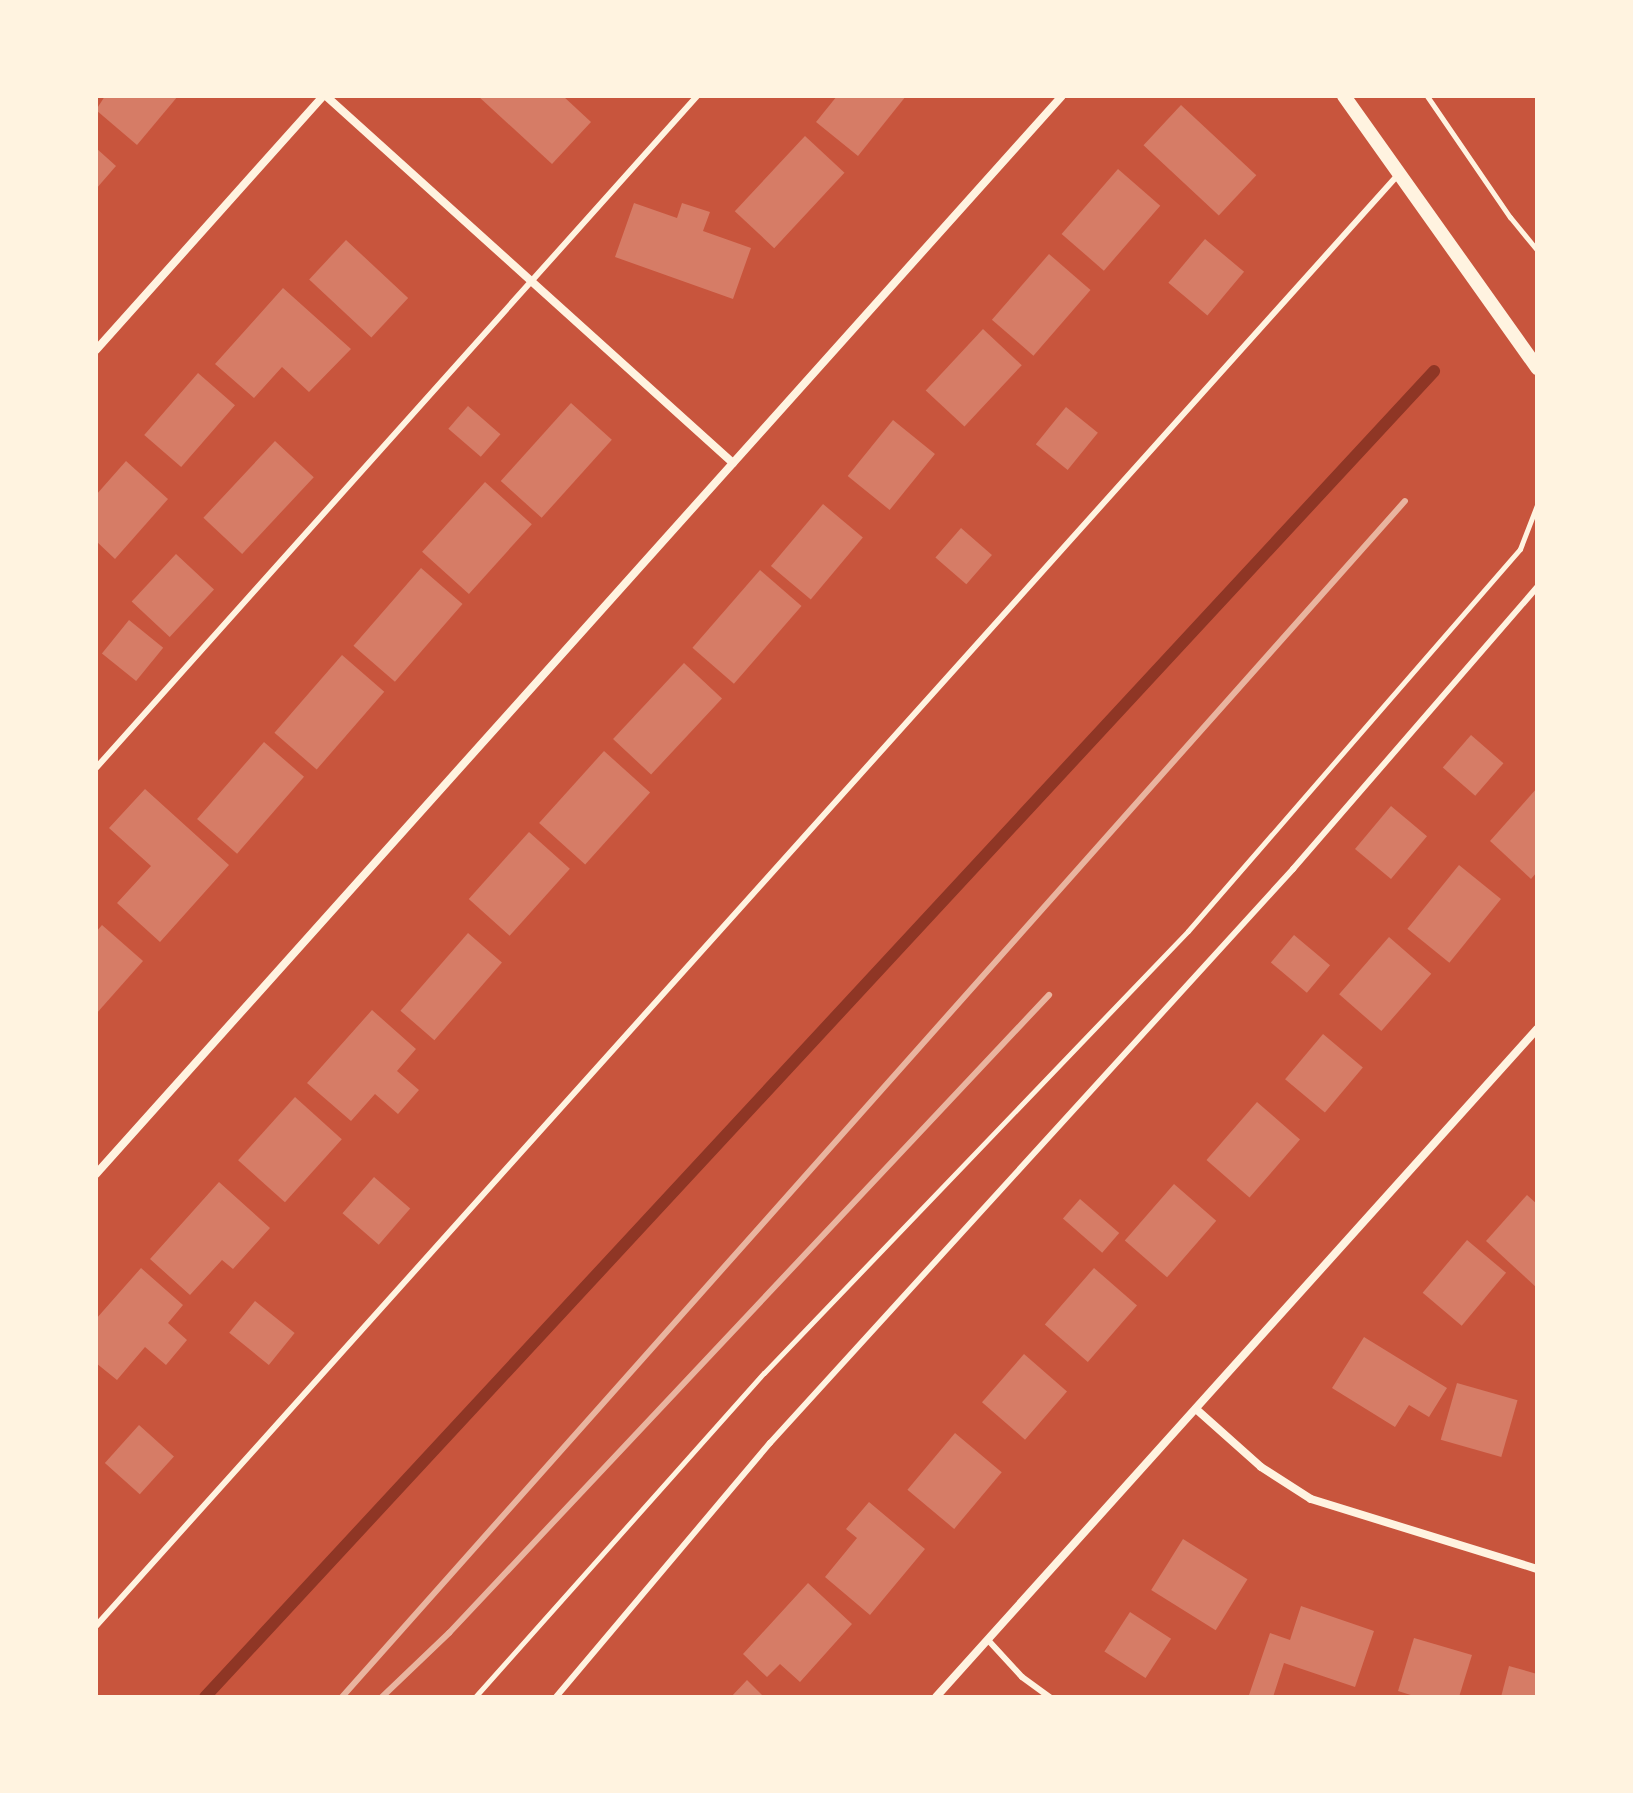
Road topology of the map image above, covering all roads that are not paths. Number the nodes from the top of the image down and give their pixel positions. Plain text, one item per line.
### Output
1 (325, 96) edge
2 (697, 96) edge
3 (1062, 96) edge
4 (1344, 96) edge
5 (1399, 174) junction
6 (532, 281) junction
7 (96, 350) edge
8 (1537, 368) edge
9 (733, 463) junction
10 (1537, 587) edge
11 (96, 768) edge
12 (1537, 1029) edge
13 (96, 1174) edge
14 (1196, 1409) junction
15 (1537, 1569) edge
16 (96, 1626) edge
17 (988, 1640) junction
18 (556, 1697) edge
19 (936, 1697) edge
20 (1050, 1697) edge

1 - 6 street
1 - 7 street
2 - 6 lane
3 - 9 street
4 - 5 street
5 - 8 street
5 - 16 lane
6 - 9 street
6 - 11 lane
9 - 13 street
10 - 18 lane
12 - 14 street
14 - 15 street
14 - 17 street
17 - 19 street
17 - 20 lane

